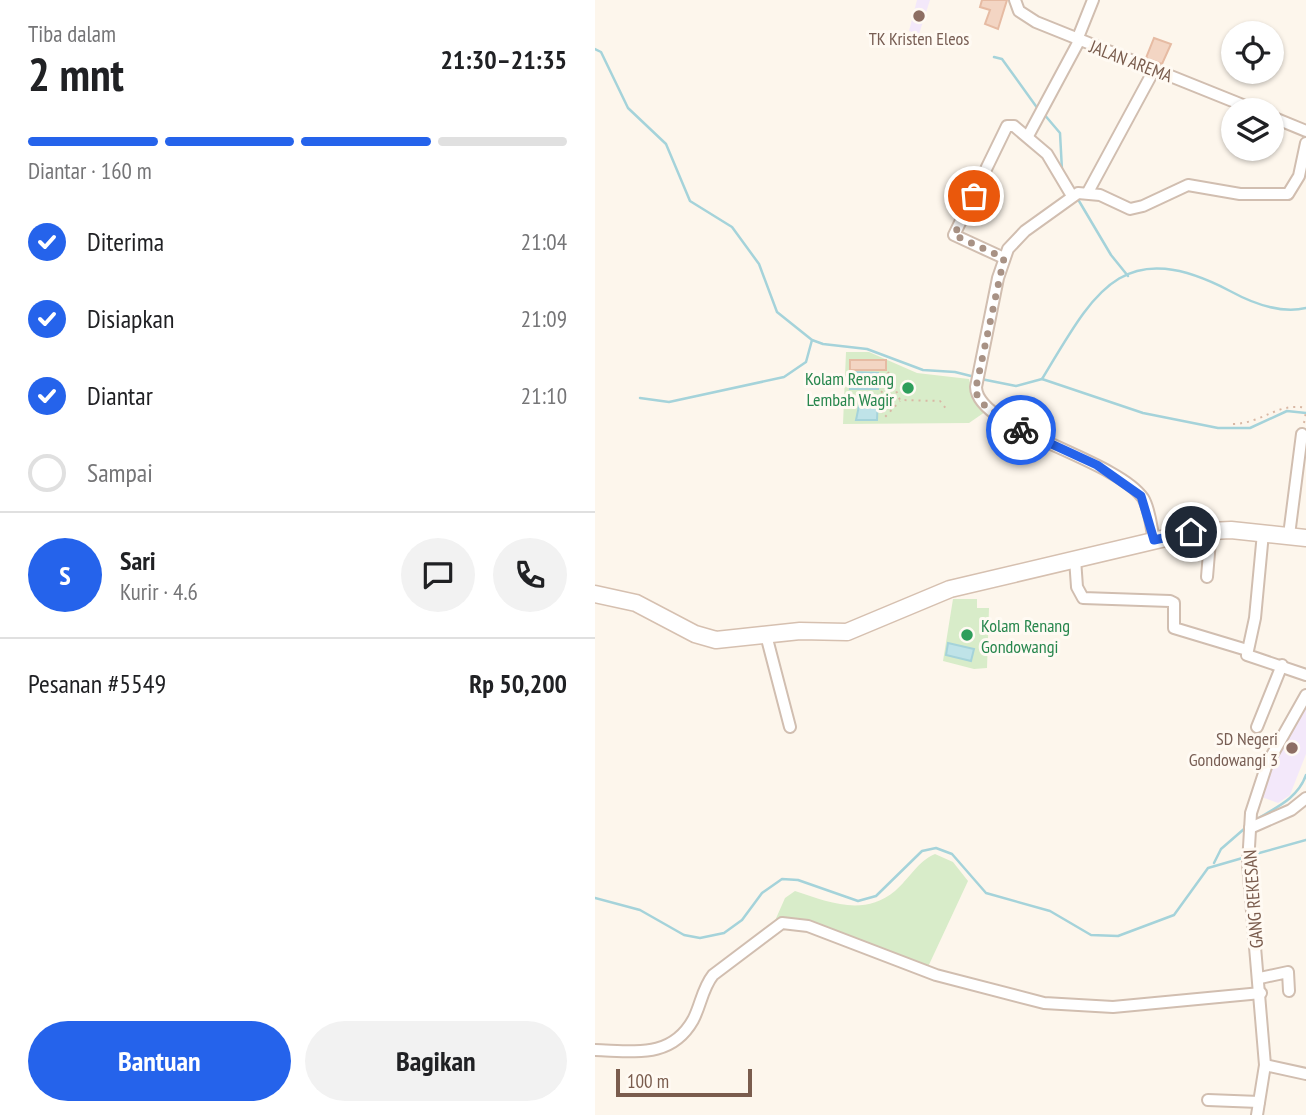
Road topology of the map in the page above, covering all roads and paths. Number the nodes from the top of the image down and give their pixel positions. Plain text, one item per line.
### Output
1 (1015, 0) edge
2 (1093, 0) edge
3 (1078, 40) junction
4 (1154, 70) junction
5 (1225, 98) edge
6 (1284, 122) edge
7 (1306, 131) edge
8 (1028, 136) junction
9 (1306, 143) edge
10 (1088, 192) junction
11 (1072, 196) junction
12 (1004, 258) junction
13 (888, 372) dead end
14 (891, 380) junction
15 (900, 400) junction
16 (1306, 408) edge
17 (947, 410) dead end
18 (1306, 412) edge
19 (1305, 417) edge
20 (1233, 424) dead end
21 (1302, 435) dead end
22 (1211, 529) junction
23 (1263, 533) junction
24 (1289, 536) junction
25 (1306, 538) edge
26 (1154, 540) junction
27 (1075, 559) junction
28 (1207, 577) dead end
29 (595, 594) edge
30 (766, 635) junction
31 (1247, 650) junction
32 (1282, 665) junction
33 (1306, 675) edge
34 (1306, 695) edge
35 (790, 727) dead end
36 (1257, 727) dead end
37 (1306, 797) edge
38 (1249, 828) junction
39 (1260, 978) junction
40 (1289, 991) dead end
41 (1261, 993) junction
42 (595, 1050) edge
43 (1265, 1065) junction
44 (1306, 1074) edge
45 (1208, 1100) dead end
46 (1259, 1102) junction
47 (1257, 1115) edge

1 - 3 street, JALAN AREMA
2 - 3 street
3 - 4 street, JALAN AREMA
3 - 8 street
4 - 5 street, JALAN AREMA
4 - 10 street
6 - 7 street
8 - 11 street
8 - 12 street
9 - 10 street
10 - 11 street
11 - 12 street
12 - 26 street
13 - 14 path
14 - 15 path
14 - 15 path
15 - 17 path
16 - 20 path
18 - 19 path
21 - 24 street
22 - 23 street
22 - 26 street
22 - 28 street
23 - 24 street
23 - 31 street
24 - 25 street
26 - 27 street
27 - 30 street
27 - 31 street
29 - 30 street
30 - 35 street
31 - 32 street
32 - 33 street
32 - 36 street
34 - 38 street, GANG REKESAN
37 - 38 street
38 - 39 street, GANG REKESAN
39 - 40 street
39 - 41 street, GANG REKESAN
41 - 42 street
41 - 43 street, GANG REKESAN
43 - 44 street
43 - 46 street, GANG REKESAN
45 - 46 street
46 - 47 street, GANG REKESAN

